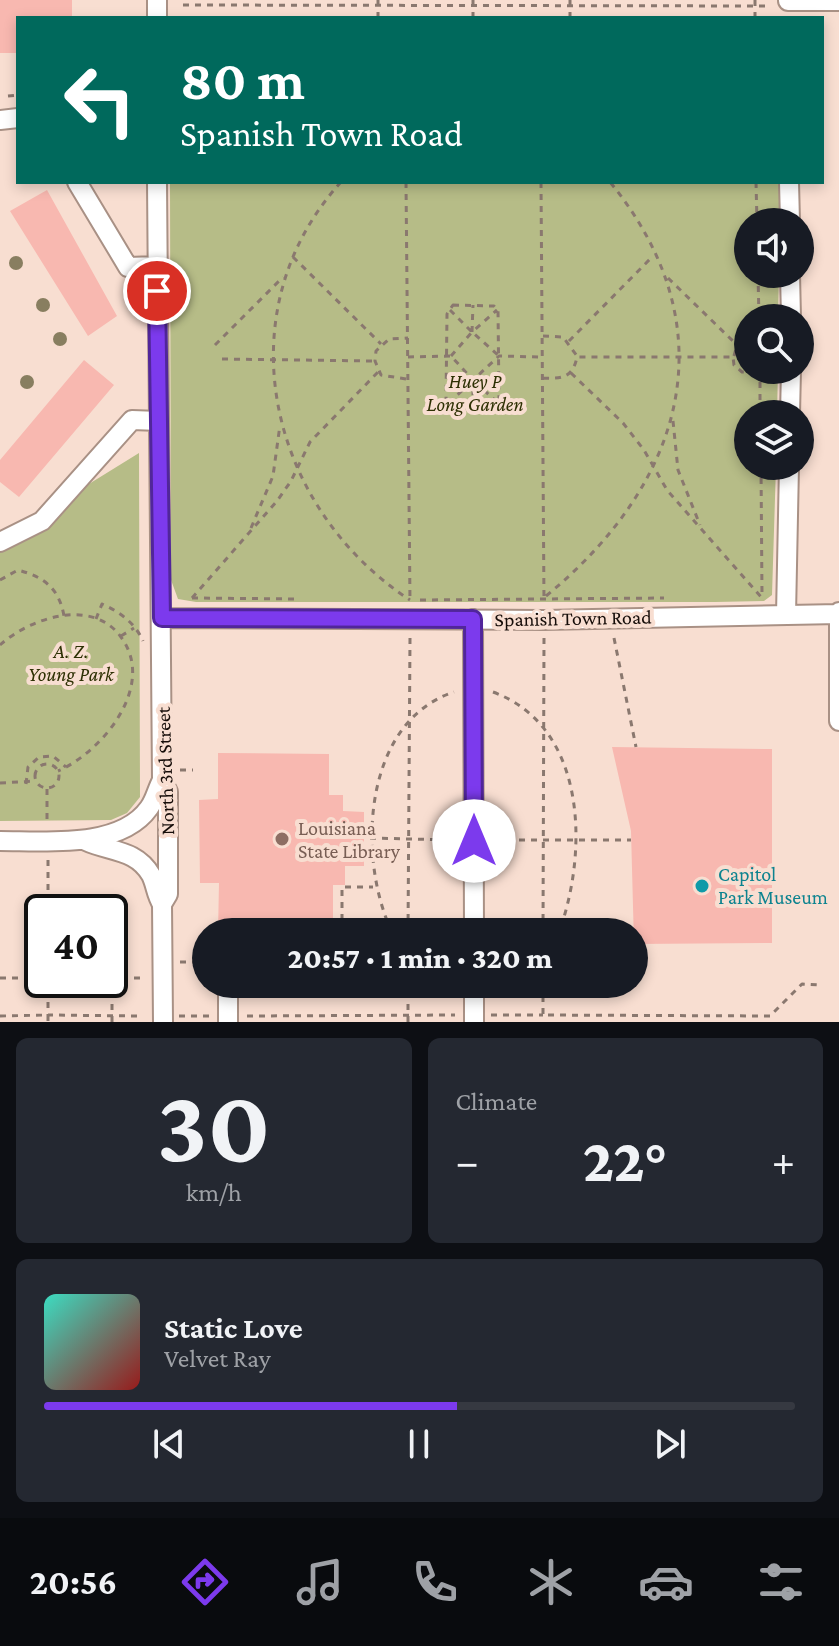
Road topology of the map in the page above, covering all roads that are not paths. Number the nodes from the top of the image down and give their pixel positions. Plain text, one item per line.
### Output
1 (839, 1) edge
2 (787, 6) edge
3 (78, 184) edge
4 (157, 184) edge
5 (789, 184) edge
6 (790, 208) edge
7 (157, 266) junction
8 (159, 421) junction
9 (789, 480) edge
10 (0, 542) edge
11 (839, 613) edge
12 (786, 615) junction
13 (162, 618) junction
14 (473, 619) junction
15 (839, 721) edge
16 (167, 775) junction
17 (0, 841) edge
18 (86, 841) junction
19 (162, 904) junction
20 (474, 918) edge
21 (228, 998) edge
22 (474, 998) edge
23 (227, 1018) edge
24 (168, 1019) edge
25 (474, 1019) edge

1 - 2 street
3 - 7 street
4 - 7 street, North 3rd Street
5 - 6 street
7 - 8 street, North 3rd Street
8 - 10 street
8 - 13 street, North 3rd Street
9 - 12 street
11 - 12 street, Spanish Town Road
11 - 15 street
12 - 14 street, Spanish Town Road
13 - 14 street, Spanish Town Road
13 - 16 street, North 3rd Street
14 - 20 street
16 - 18 street
16 - 19 street, North 3rd Street
17 - 18 street
18 - 19 street
19 - 24 street, North 3rd Street
21 - 23 street
22 - 25 street

